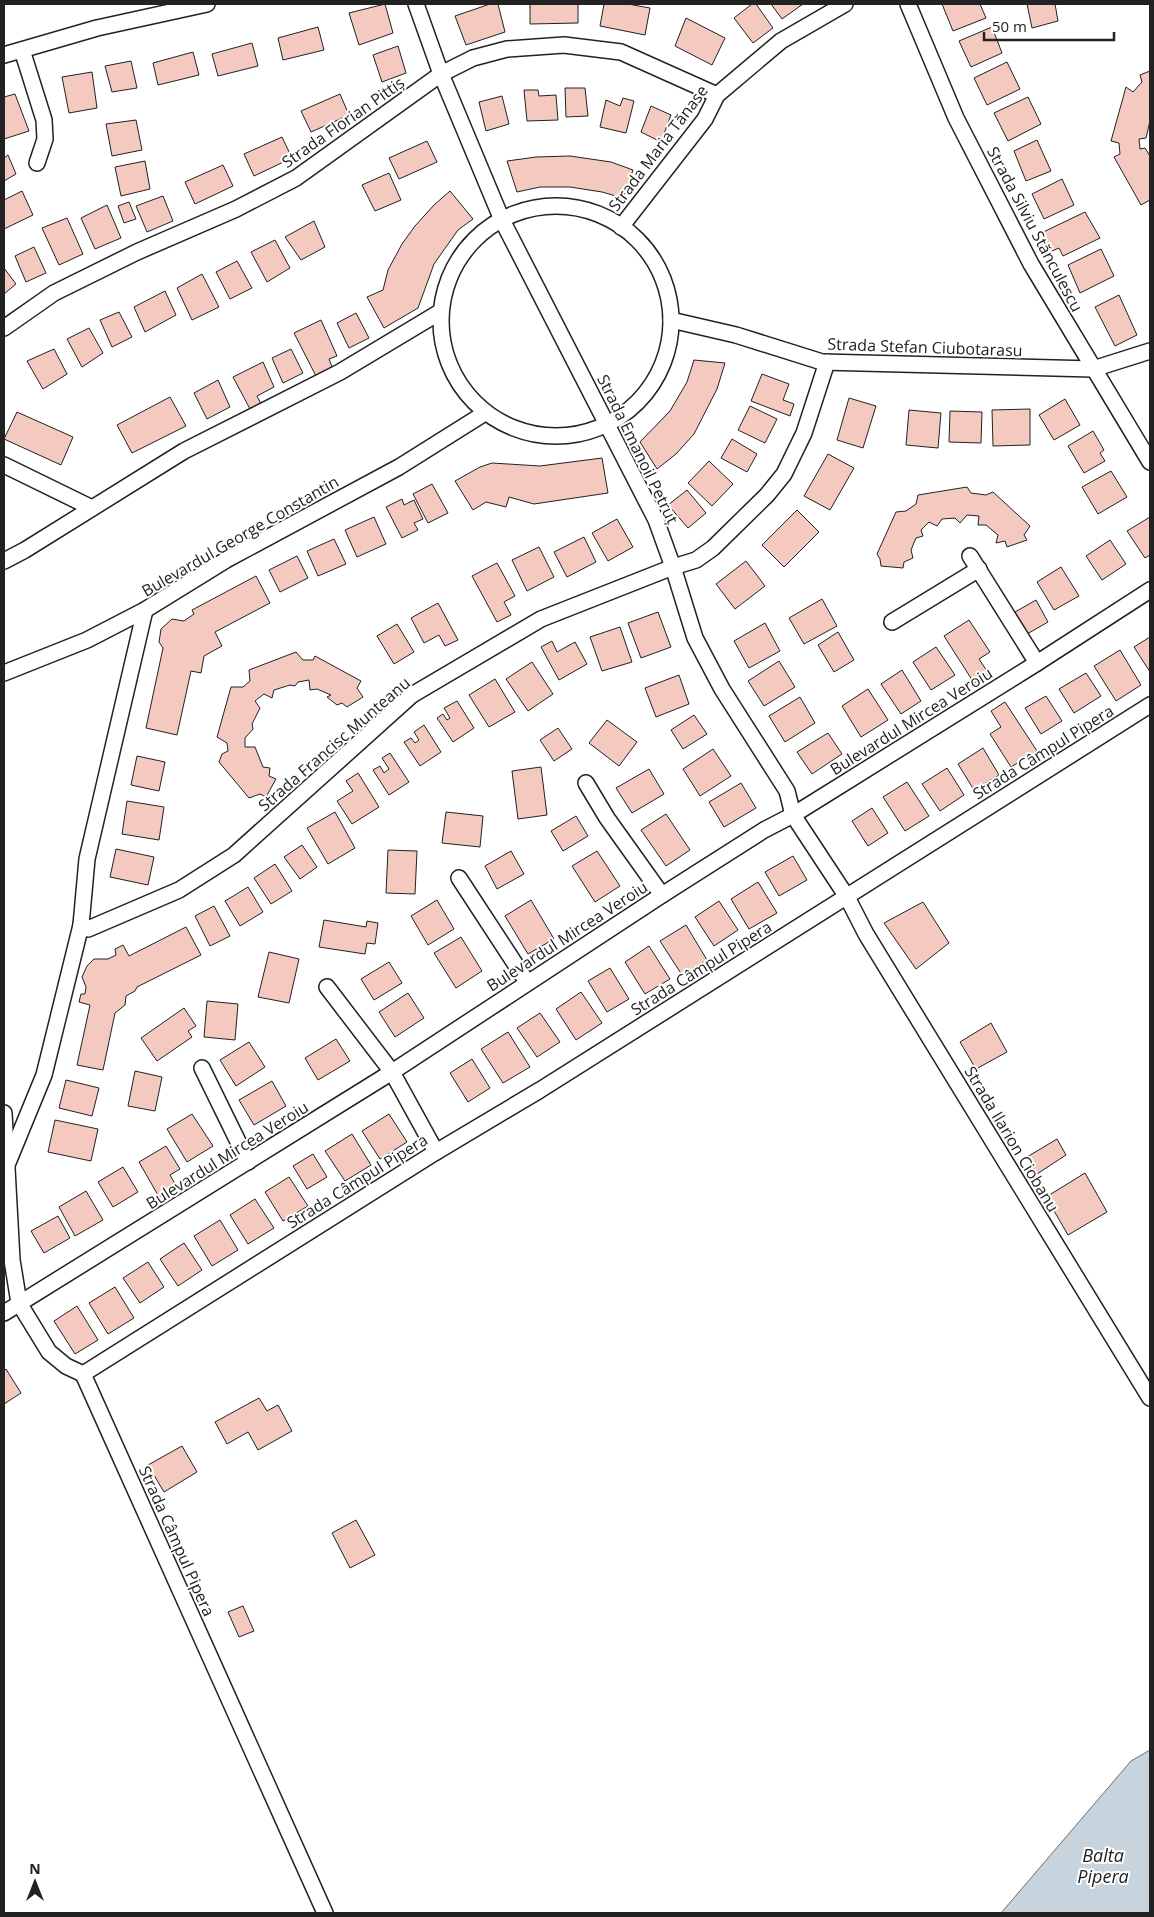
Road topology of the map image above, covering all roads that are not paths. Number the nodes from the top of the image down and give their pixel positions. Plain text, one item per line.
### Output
1 (207, 4) edge
2 (416, 4) edge
3 (844, 4) edge
4 (908, 4) edge
5 (22, 50) junction
6 (4, 55) edge
7 (441, 74) junction
8 (717, 95) junction
9 (37, 163) dead end
10 (502, 220) junction
11 (621, 227) junction
12 (440, 312) junction
13 (671, 320) junction
14 (4, 328) edge
15 (1150, 351) edge
16 (827, 362) junction
17 (1093, 369) junction
18 (485, 413) junction
19 (608, 424) junction
20 (1150, 462) edge
21 (4, 465) edge
22 (92, 508) junction
23 (970, 556) dead end
24 (4, 561) edge
25 (673, 567) junction
26 (979, 569) junction
27 (1150, 590) edge
28 (144, 610) junction
29 (892, 622) dead end
30 (1037, 663) junction
31 (4, 673) edge
32 (1150, 705) edge
33 (586, 783) dead end
34 (793, 815) junction
35 (459, 878) dead end
36 (662, 894) junction
37 (847, 897) junction
38 (81, 925) junction
39 (527, 982) junction
40 (327, 987) dead end
41 (202, 1068) dead end
42 (392, 1072) junction
43 (4, 1113) edge
44 (436, 1152) junction
45 (248, 1162) junction
46 (7, 1165) junction
47 (19, 1303) junction
48 (4, 1313) edge
49 (83, 1374) junction
50 (1150, 1398) edge
51 (325, 1913) edge

1 - 5 street
2 - 7 street, Strada Emanoil Petruț
3 - 8 street, Strada Maria Tănase
4 - 17 street, Strada Silviu Stănculescu
5 - 6 street
5 - 9 street
7 - 8 street, Strada Florian Pittiș
7 - 10 street, Strada Emanoil Petruț
7 - 14 street, Strada Florian Pittiș
8 - 11 street, Strada Maria Tănase
10 - 11 street
10 - 12 street
10 - 19 street, Strada Emanoil Petruț
11 - 13 street
12 - 18 street
12 - 22 street
13 - 16 street, Strada Stefan Ciubotarasu
13 - 19 street
15 - 17 street, Strada Stefan Ciubotarasu
16 - 17 street, Strada Stefan Ciubotarasu
16 - 25 street, Strada Francisc Munteanu
17 - 20 street, Strada Silviu Stănculescu
18 - 19 street
18 - 28 street, Bulevardul George Constantin
19 - 25 street, Strada Emanoil Petruț
21 - 22 street
22 - 24 street
23 - 26 street
25 - 34 street, Strada Emanoil Petruț
25 - 38 street, Strada Francisc Munteanu
26 - 29 street
26 - 30 street
27 - 30 street, Bulevardul Mircea Veroiu
28 - 31 street, Bulevardul George Constantin
28 - 38 street
30 - 34 street, Bulevardul Mircea Veroiu
32 - 37 street, Strada Câmpul Pipera
33 - 36 street
34 - 36 street, Bulevardul Mircea Veroiu
34 - 37 street, Strada Emanoil Petruț
35 - 39 street
36 - 39 street, Bulevardul Mircea Veroiu
37 - 44 street, Strada Câmpul Pipera
37 - 50 street, Strada Ilarion Ciobanu
38 - 46 street
39 - 42 street, Bulevardul Mircea Veroiu
40 - 42 street
41 - 45 street
42 - 44 street
42 - 45 street, Bulevardul Mircea Veroiu
43 - 46 street
44 - 49 street, Strada Câmpul Pipera
45 - 47 street, Bulevardul Mircea Veroiu
46 - 47 street
47 - 48 street, Bulevardul Mircea Veroiu
47 - 49 street
49 - 51 street, Strada Câmpul Pipera

